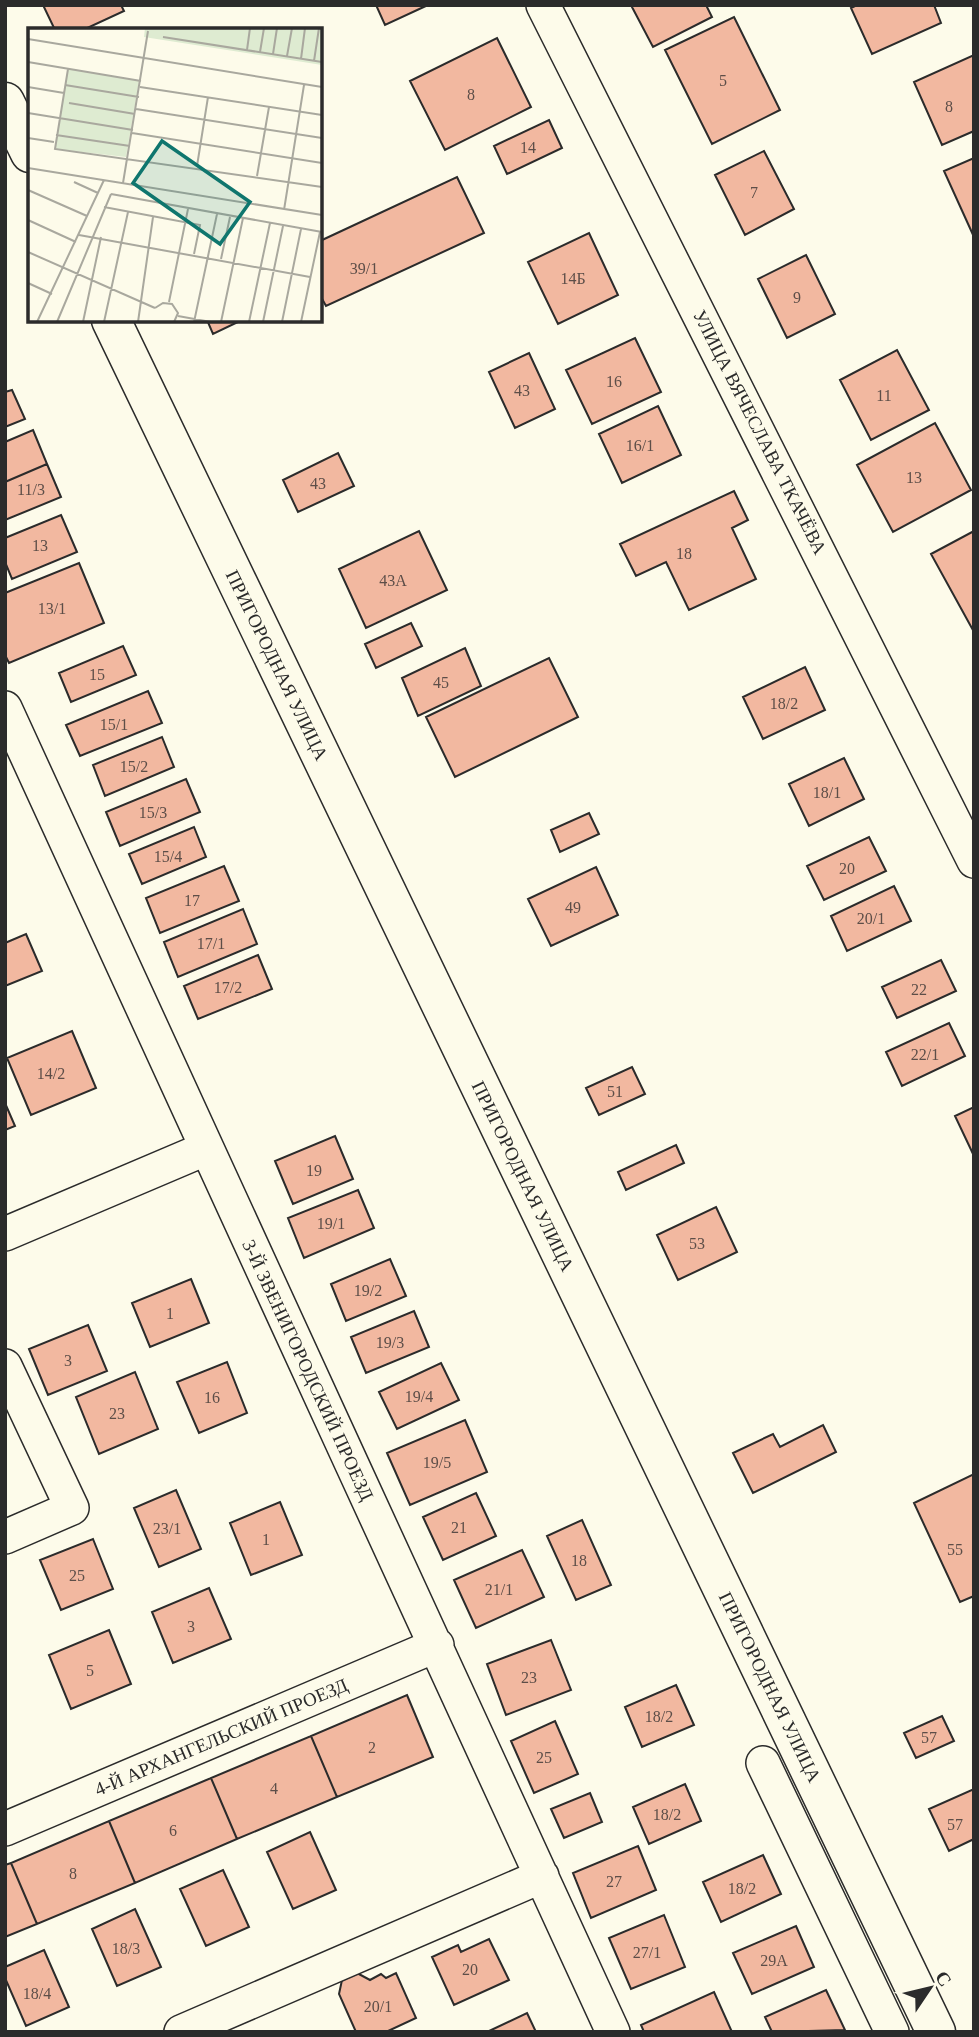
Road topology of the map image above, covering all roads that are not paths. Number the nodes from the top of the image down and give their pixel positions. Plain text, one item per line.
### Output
1 (543, 5) edge
2 (5, 102) edge
3 (28, 149) edge
4 (112, 322) edge
5 (5, 708) edge
6 (963, 810) edge
7 (974, 861) edge
8 (205, 1149) junction
9 (5, 1234) edge
10 (5, 1366) edge
11 (5, 1537) edge
12 (437, 1646) junction
13 (763, 1763) dead end
14 (5, 1829) edge
15 (542, 1876) junction
16 (181, 2032) edge
17 (613, 2032) edge
18 (892, 2032) edge
19 (936, 2032) edge

1 - 6 street, УЛИЦА ВЯЧЕСЛАВА ТКАЧЁВА
2 - 3 street
4 - 19 street, ПРИГОРОДНАЯ УЛИЦА
5 - 8 street, 3-Й ЗВЕНИГОРОДСКИЙ ПРОЕЗД
6 - 7 street, УЛИЦА ВЯЧЕСЛАВА ТКАЧЁВА
8 - 9 street
8 - 12 street, 3-Й ЗВЕНИГОРОДСКИЙ ПРОЕЗД
10 - 11 street
12 - 14 street, 4-Й АРХАНГЕЛЬСКИЙ ПРОЕЗД
12 - 15 street, 3-Й ЗВЕНИГОРОДСКИЙ ПРОЕЗД
13 - 18 street
15 - 16 street
15 - 17 street, 3-Й ЗВЕНИГОРОДСКИЙ ПРОЕЗД

